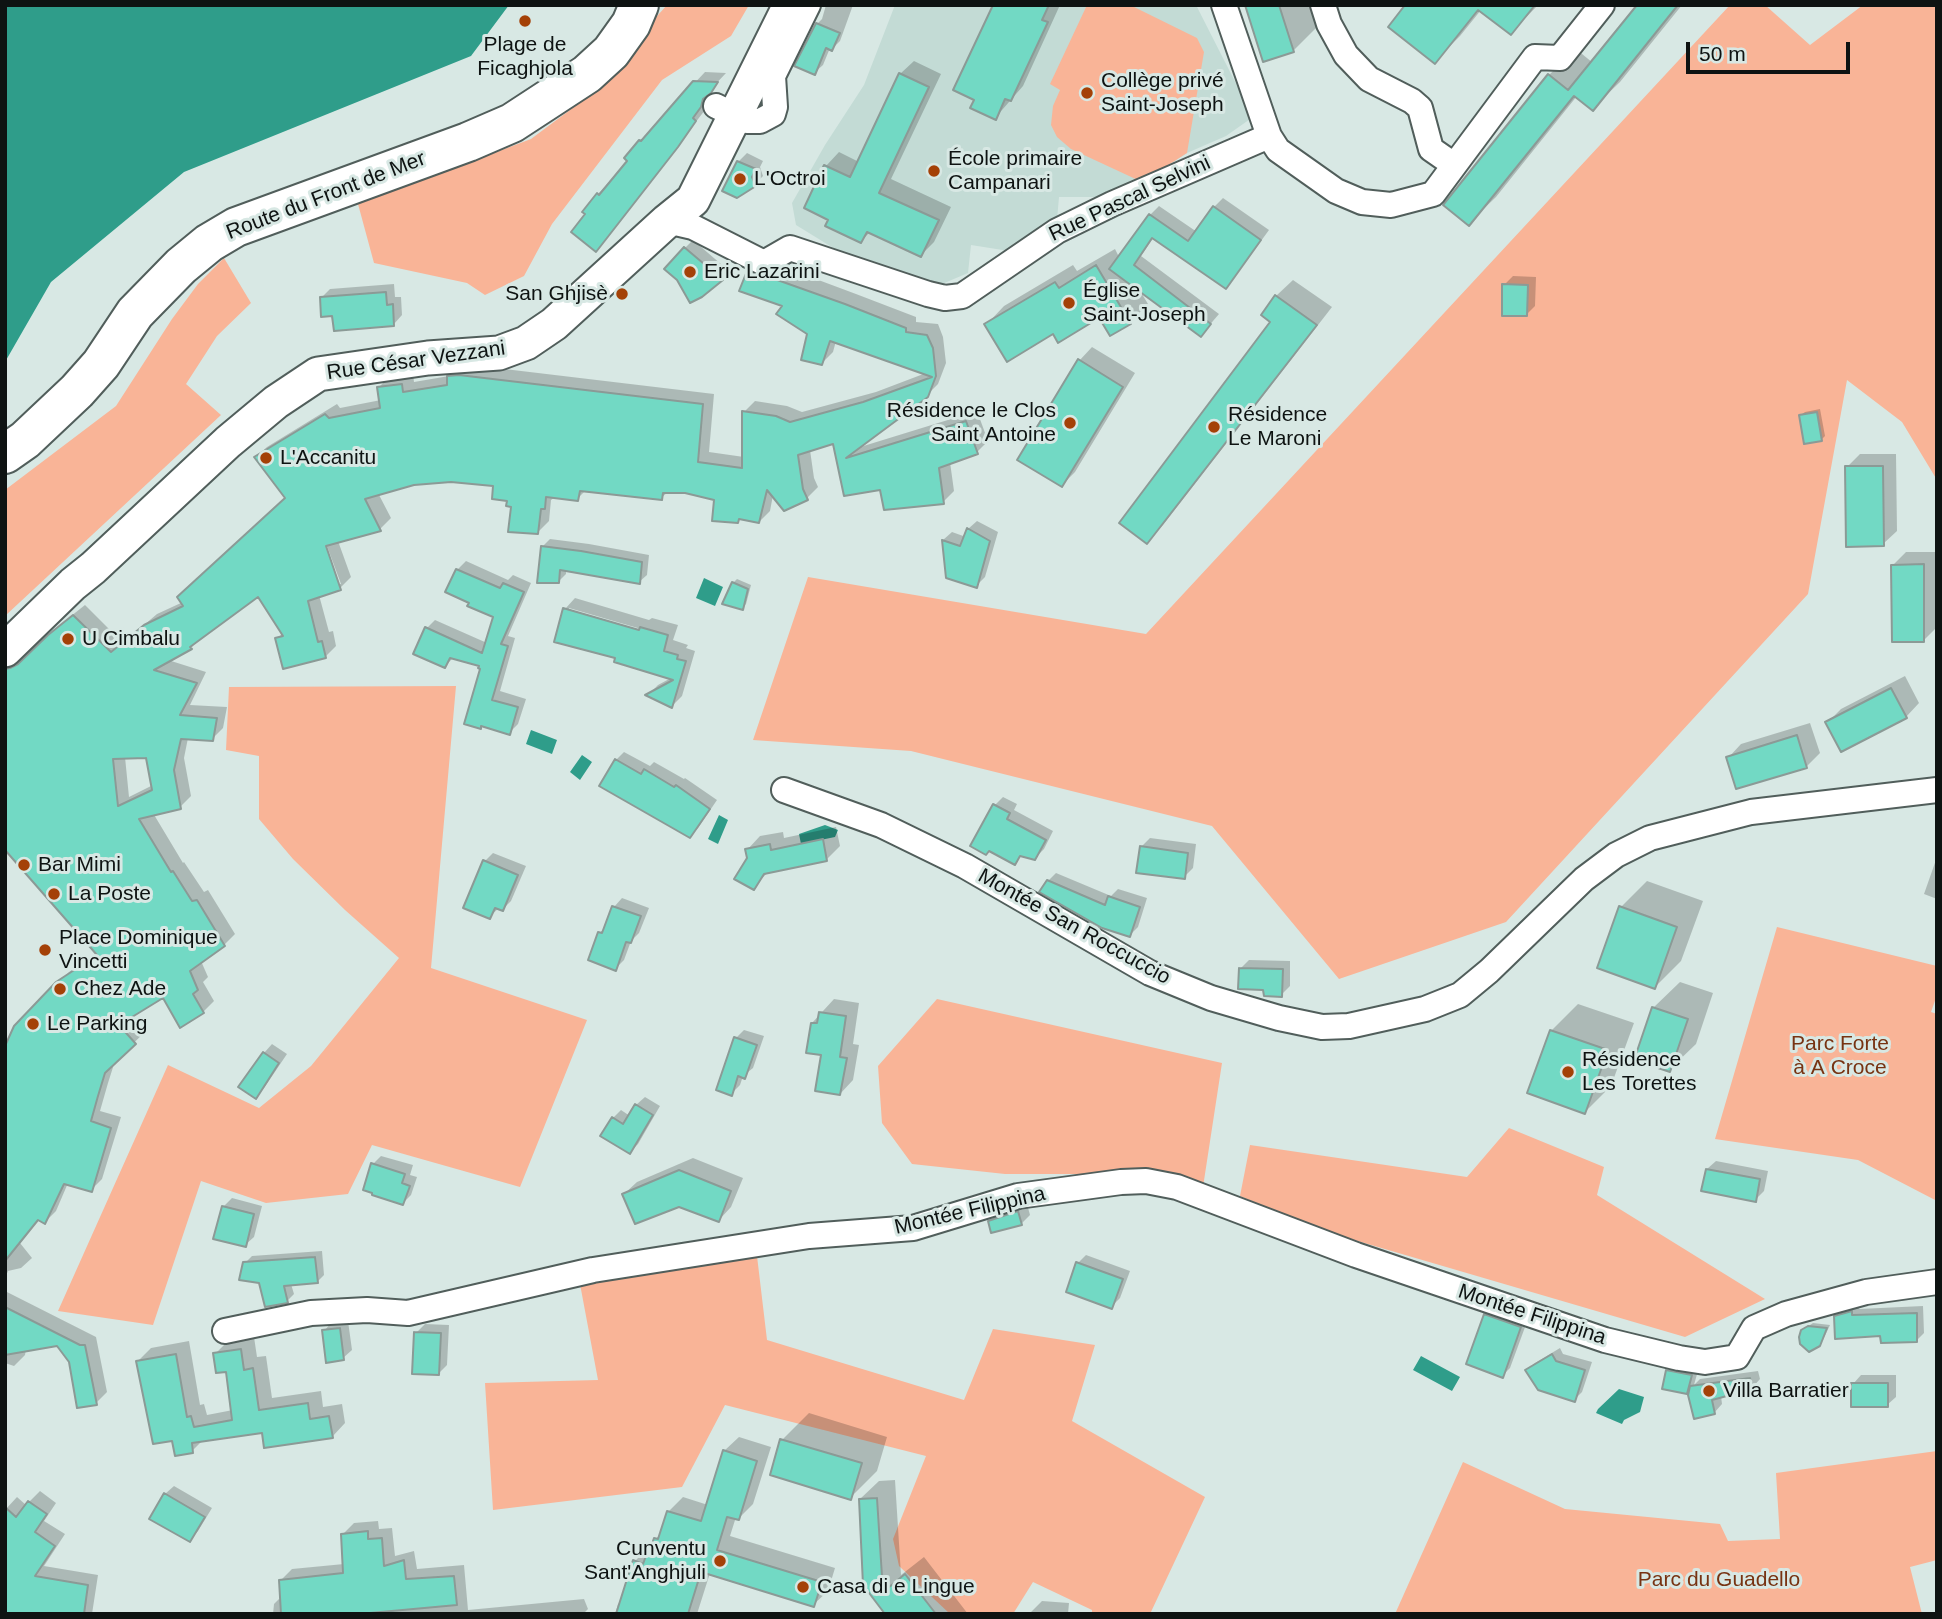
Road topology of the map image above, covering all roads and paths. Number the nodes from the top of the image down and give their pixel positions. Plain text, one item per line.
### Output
1 (616, 5) edge
2 (639, 5) edge
3 (765, 5) edge
4 (790, 5) edge
5 (808, 5) edge
6 (1224, 5) edge
7 (1323, 5) edge
8 (1602, 5) edge
9 (556, 94) junction
10 (726, 111) junction
11 (1269, 136) junction
12 (1454, 165) junction
13 (667, 221) junction
14 (5, 454) edge
15 (8, 646) edge
16 (784, 790) dead end
17 (1937, 790) edge
18 (1937, 1282) edge
19 (225, 1331) dead end

1 - 9 main road, Route du Front de Mer
2 - 9 main road, Route du Front de Mer
3 - 10 main road
4 - 10 main road
5 - 10 street
6 - 11 street
7 - 12 street
8 - 12 street
9 - 14 main road, Route du Front de Mer
10 - 13 main road
11 - 12 street
11 - 13 street, Rue Pascal Selvini
13 - 15 main road, Rue César Vezzani
16 - 17 street, Montée San Roccuccio
18 - 19 street, Montée Filippina

